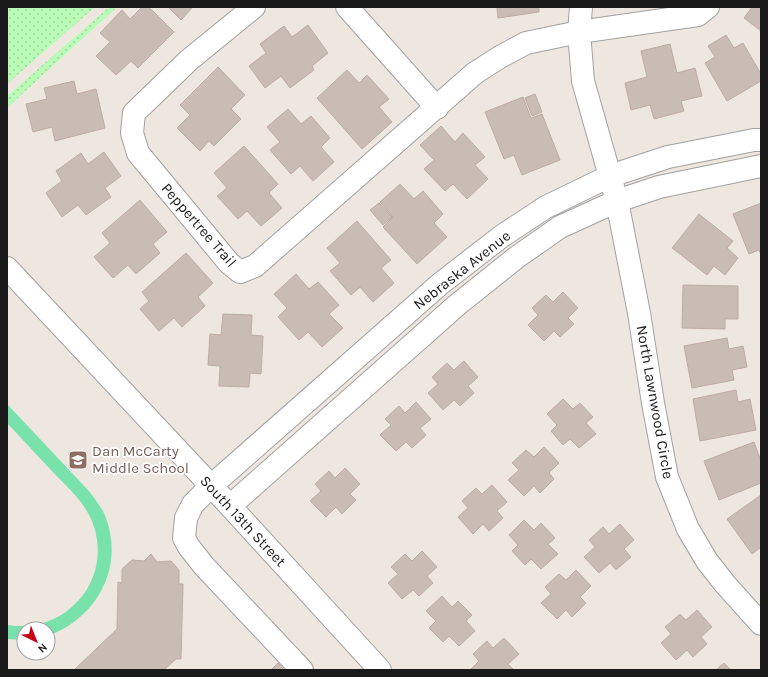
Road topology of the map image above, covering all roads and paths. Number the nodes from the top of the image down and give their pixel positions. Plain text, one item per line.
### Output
1 (254, 7) edge
2 (347, 7) edge
3 (581, 7) edge
4 (708, 7) edge
5 (579, 32) junction
6 (436, 108) junction
7 (761, 140) edge
8 (761, 166) edge
9 (610, 176) junction
10 (616, 201) junction
11 (7, 268) edge
12 (440, 284) junction
13 (457, 305) junction
14 (312, 397) junction
15 (331, 418) junction
16 (211, 486) junction
17 (230, 506) junction
18 (761, 624) edge
19 (302, 670) edge
20 (380, 670) edge

1 - 6 street, Peppertree Trail
2 - 6 street
3 - 5 street, North Lawnwood Circle
4 - 5 street, Peppertree Trail
5 - 6 street, Peppertree Trail
5 - 9 street, North Lawnwood Circle
7 - 9 street, Nebraska Avenue
8 - 10 street, Nebraska Avenue
9 - 10 street, North Lawnwood Circle
9 - 12 street, Nebraska Avenue
10 - 13 street, Nebraska Avenue
10 - 18 street, North Lawnwood Circle
11 - 16 street, South 13th Street
12 - 13 street
12 - 14 street, Nebraska Avenue
13 - 15 street, Nebraska Avenue
14 - 15 street
14 - 16 street, Nebraska Avenue
15 - 17 street, Nebraska Avenue
16 - 17 street, South 13th Street
16 - 19 street, Nebraska Avenue
17 - 20 street, South 13th Street

